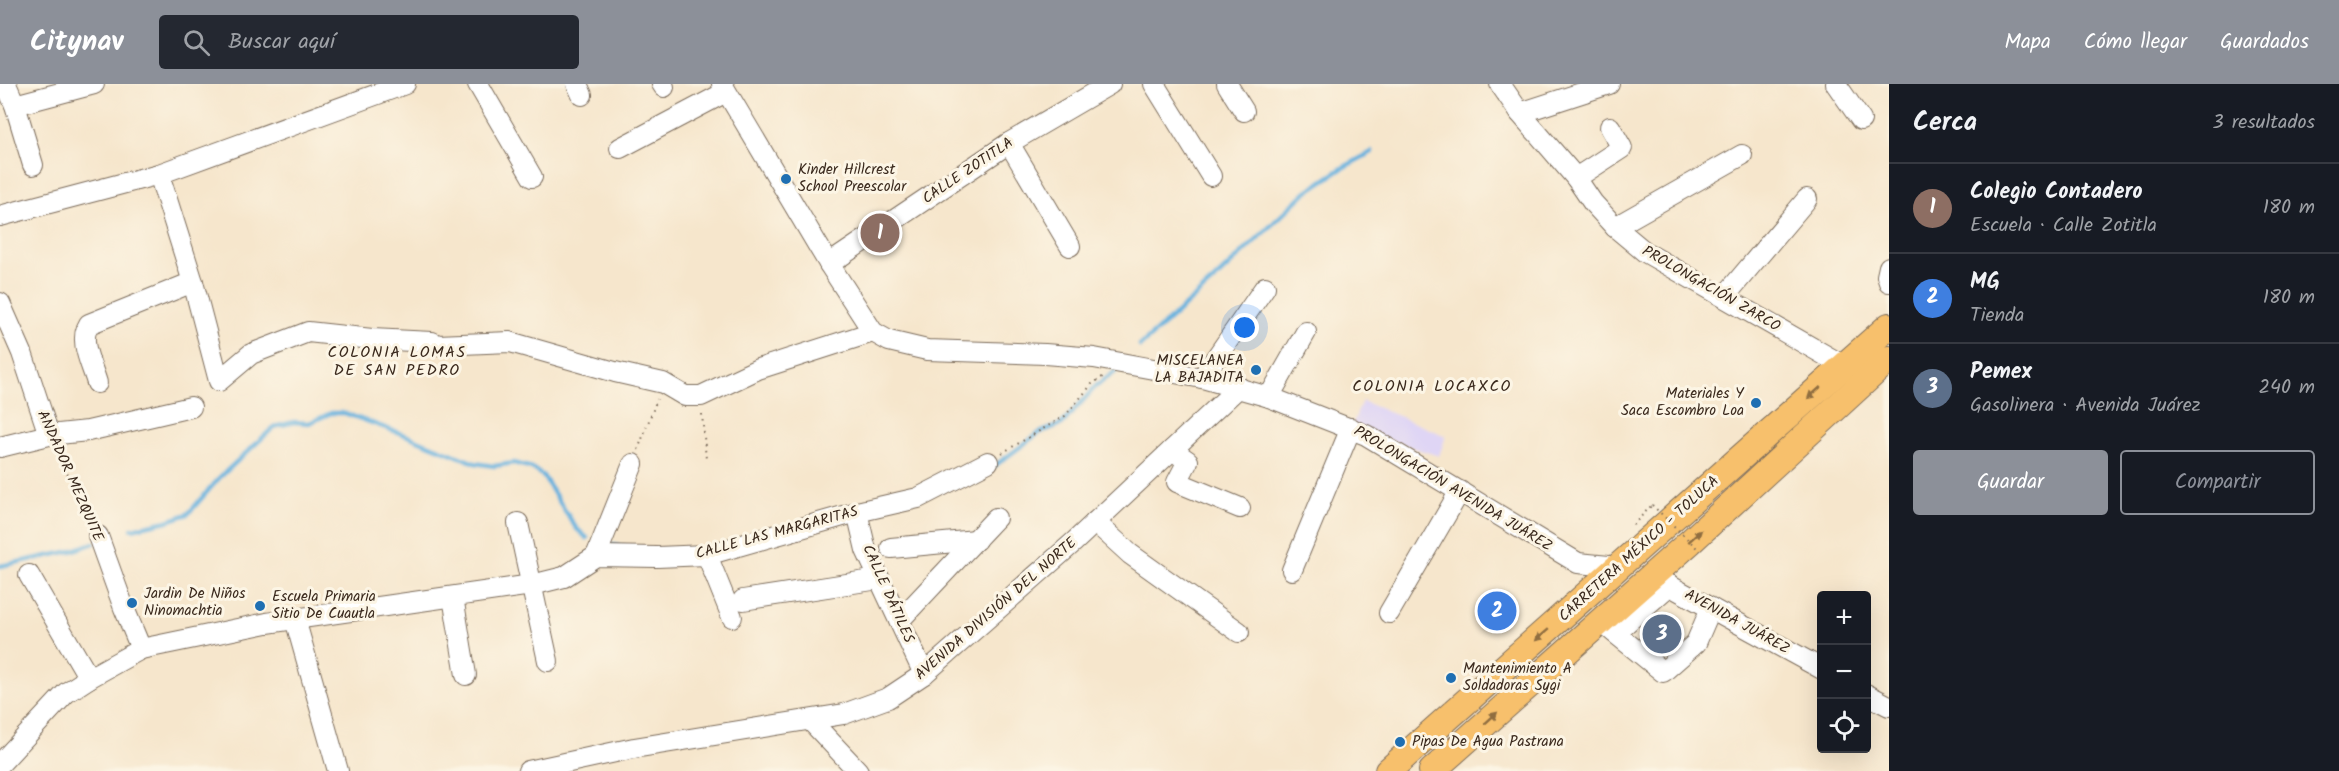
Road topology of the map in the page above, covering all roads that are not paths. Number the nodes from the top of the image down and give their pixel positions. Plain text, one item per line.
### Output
1 (6, 84) edge
2 (94, 84) edge
3 (405, 84) edge
4 (478, 84) edge
5 (1110, 84) edge
6 (1154, 84) edge
7 (1227, 84) edge
8 (1500, 84) edge
9 (1609, 84) edge
10 (1836, 84) edge
11 (724, 88) edge
12 (15, 105) junction
13 (1244, 111) dead end
14 (1520, 113) junction
15 (1861, 120) dead end
16 (1610, 127) dead end
17 (1009, 143) junction
18 (620, 148) dead end
19 (1742, 155) dead end
20 (33, 165) dead end
21 (159, 174) junction
22 (1211, 176) dead end
23 (532, 177) dead end
24 (1576, 178) junction
25 (1807, 199) dead end
26 (0, 216) edge
27 (1615, 226) junction
28 (1070, 246) dead end
29 (829, 264) junction
30 (1889, 267) edge
31 (193, 282) junction
32 (1889, 282) edge
33 (1265, 287) dead end
34 (1725, 296) junction
35 (0, 303) edge
36 (1889, 326) edge
37 (873, 332) junction
38 (1305, 332) dead end
39 (1889, 359) edge
40 (1844, 366) junction
41 (1202, 378) junction
42 (97, 383) dead end
43 (1239, 387) junction
44 (1269, 397) junction
45 (191, 407) dead end
46 (1348, 433) junction
47 (49, 435) junction
48 (0, 447) edge
49 (1172, 450) junction
50 (988, 462) road end
51 (633, 464) road end
52 (1460, 491) junction
53 (1240, 508) dead end
54 (857, 512) junction
55 (996, 518) dead end
56 (1095, 522) junction
57 (518, 523) dead end
58 (98, 536) road end
59 (976, 540) junction
60 (891, 548) dead end
61 (707, 555) junction
62 (596, 556) junction
63 (1578, 563) junction
64 (1619, 567) junction
65 (1292, 570) dead end
66 (29, 575) dead end
67 (879, 579) junction
68 (1661, 580) junction
69 (532, 585) junction
70 (453, 597) junction
71 (743, 600) dead end
72 (1578, 603) junction
73 (1711, 609) junction
74 (1389, 613) dead end
75 (732, 617) dead end
76 (295, 619) junction
77 (899, 621) junction
78 (1608, 627) junction
79 (1239, 632) dead end
80 (141, 649) junction
81 (548, 661) dead end
82 (1817, 667) edge
83 (924, 674) junction
84 (466, 675) dead end
85 (89, 678) junction
86 (1871, 696) edge
87 (1889, 706) edge
88 (810, 720) junction
89 (599, 763) edge
90 (0, 764) edge
91 (338, 771) edge
92 (528, 771) edge
93 (858, 771) edge
94 (1388, 771) edge
95 (1432, 771) edge

1 - 12 street
2 - 12 street
3 - 21 street
4 - 23 street
5 - 17 street, CALLE ZOTITLA
6 - 22 street
7 - 13 street
8 - 14 street, PROLONGACIÓN ZARCO
9 - 14 street
10 - 15 street
11 - 18 street
11 - 29 street
12 - 20 street
14 - 24 street, PROLONGACIÓN ZARCO
16 - 24 street
17 - 28 street
17 - 29 street, CALLE ZOTITLA
19 - 27 street
21 - 26 street
21 - 31 street
24 - 27 street, PROLONGACIÓN ZARCO
25 - 34 street
27 - 34 street, PROLONGACIÓN ZARCO
29 - 37 street
30 - 32 street
31 - 37 street
31 - 42 street
33 - 41 street
34 - 40 street, PROLONGACIÓN ZARCO
35 - 47 street, ANDADOR MEZQUITE
36 - 40 main road, CARRETERA MÉXICO - TOLUCA
37 - 41 street, PROLONGACIÓN AVENIDA JUÁREZ
38 - 44 street
68 -> 39 main road, CARRETERA MÉXICO - TOLUCA
40 -> 64 main road, CARRETERA MÉXICO - TOLUCA
41 - 43 street, PROLONGACIÓN AVENIDA JUÁREZ
43 - 44 street, PROLONGACIÓN AVENIDA JUÁREZ
43 - 49 street, AVENIDA DIVISIÓN DEL NORTE
44 - 46 street, PROLONGACIÓN AVENIDA JUÁREZ
45 - 47 street
46 - 52 street, PROLONGACIÓN AVENIDA JUÁREZ
46 - 65 street
47 - 48 street
49 - 53 street
49 - 56 street, AVENIDA DIVISIÓN DEL NORTE
50 - 54 street, CALLE LAS MARGARITAS
51 - 62 street
52 - 63 street, PROLONGACIÓN AVENIDA JUÁREZ
52 - 74 street
54 - 61 street, CALLE LAS MARGARITAS
54 - 67 street, CALLE DÁTILES
55 - 59 street
56 - 79 street
56 - 83 street, AVENIDA DIVISIÓN DEL NORTE
57 - 69 street
58 - 80 street, ANDADOR MEZQUITE
59 - 60 street
59 - 77 street
61 - 62 street, CALLE LAS MARGARITAS
61 - 75 street
62 - 69 street
63 - 64 street, PROLONGACIÓN AVENIDA JUÁREZ
63 - 72 street
64 - 72 main road, CARRETERA MÉXICO - TOLUCA
66 - 85 street
67 - 71 street
67 - 77 street, CALLE DÁTILES
68 - 73 street, AVENIDA JUÁREZ
68 - 78 main road, CARRETERA MÉXICO - TOLUCA
69 - 70 street
69 - 81 street
70 - 76 street
70 - 84 street
72 -> 94 main road, CARRETERA MÉXICO - TOLUCA
73 - 78 street
73 - 82 street, AVENIDA JUÁREZ
76 - 80 street
76 - 91 street
77 - 83 street, CALLE DÁTILES
95 -> 78 main road, CARRETERA MÉXICO - TOLUCA
80 - 85 street
83 - 88 street, AVENIDA DIVISIÓN DEL NORTE
85 - 90 street
86 - 87 street
88 - 89 street, AVENIDA DIVISIÓN DEL NORTE
88 - 93 street
89 - 92 street, AVENIDA DIVISIÓN DEL NORTE

